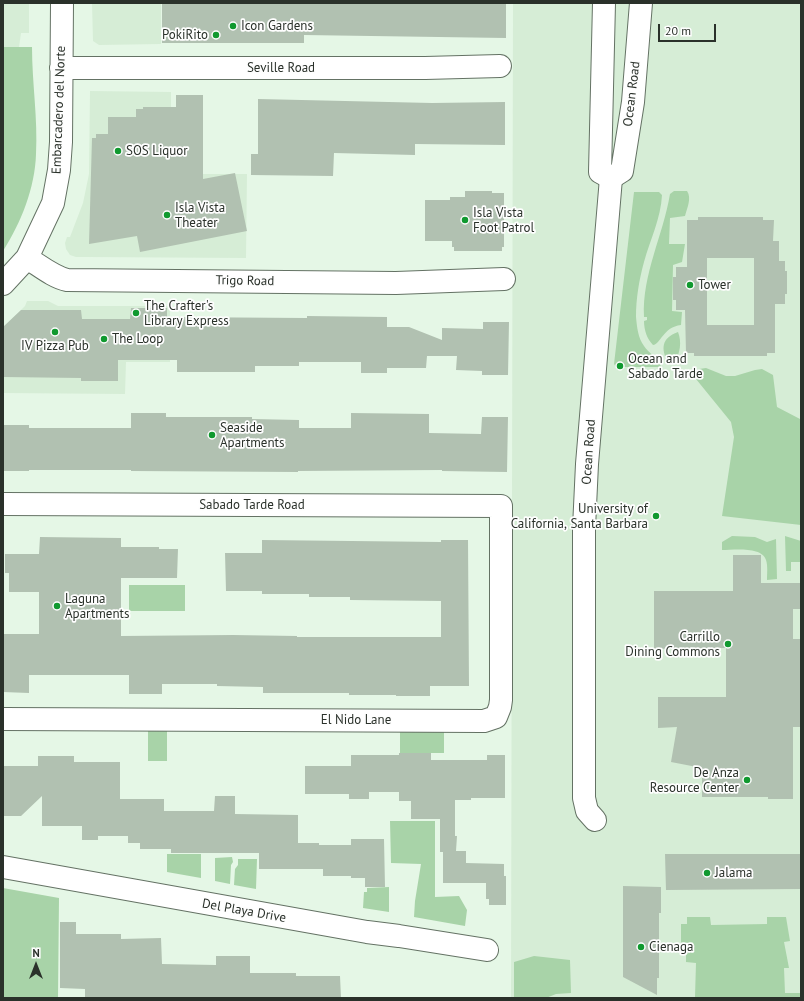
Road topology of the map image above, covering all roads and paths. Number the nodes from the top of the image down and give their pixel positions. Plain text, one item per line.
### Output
1 (62, 3) edge
2 (604, 3) edge
3 (642, 3) edge
4 (500, 66) dead end
5 (61, 68) junction
6 (611, 178) junction
7 (26, 258) junction
8 (504, 279) dead end
9 (3, 284) edge
10 (3, 504) edge
11 (501, 506) joint
12 (3, 719) edge
13 (595, 820) dead end
14 (3, 867) edge
15 (487, 950) dead end

1 - 5 street, Embarcadero del Norte
2 - 6 street, Ocean Road
3 - 6 street, Ocean Road
4 - 5 street, Seville Road
5 - 7 street, Embarcadero del Norte
6 - 13 street, Ocean Road
7 - 8 street, Trigo Road
7 - 9 street
10 - 11 street, Sabado Tarde Road
11 - 12 street, El Nido Lane
14 - 15 street, Del Playa Drive

